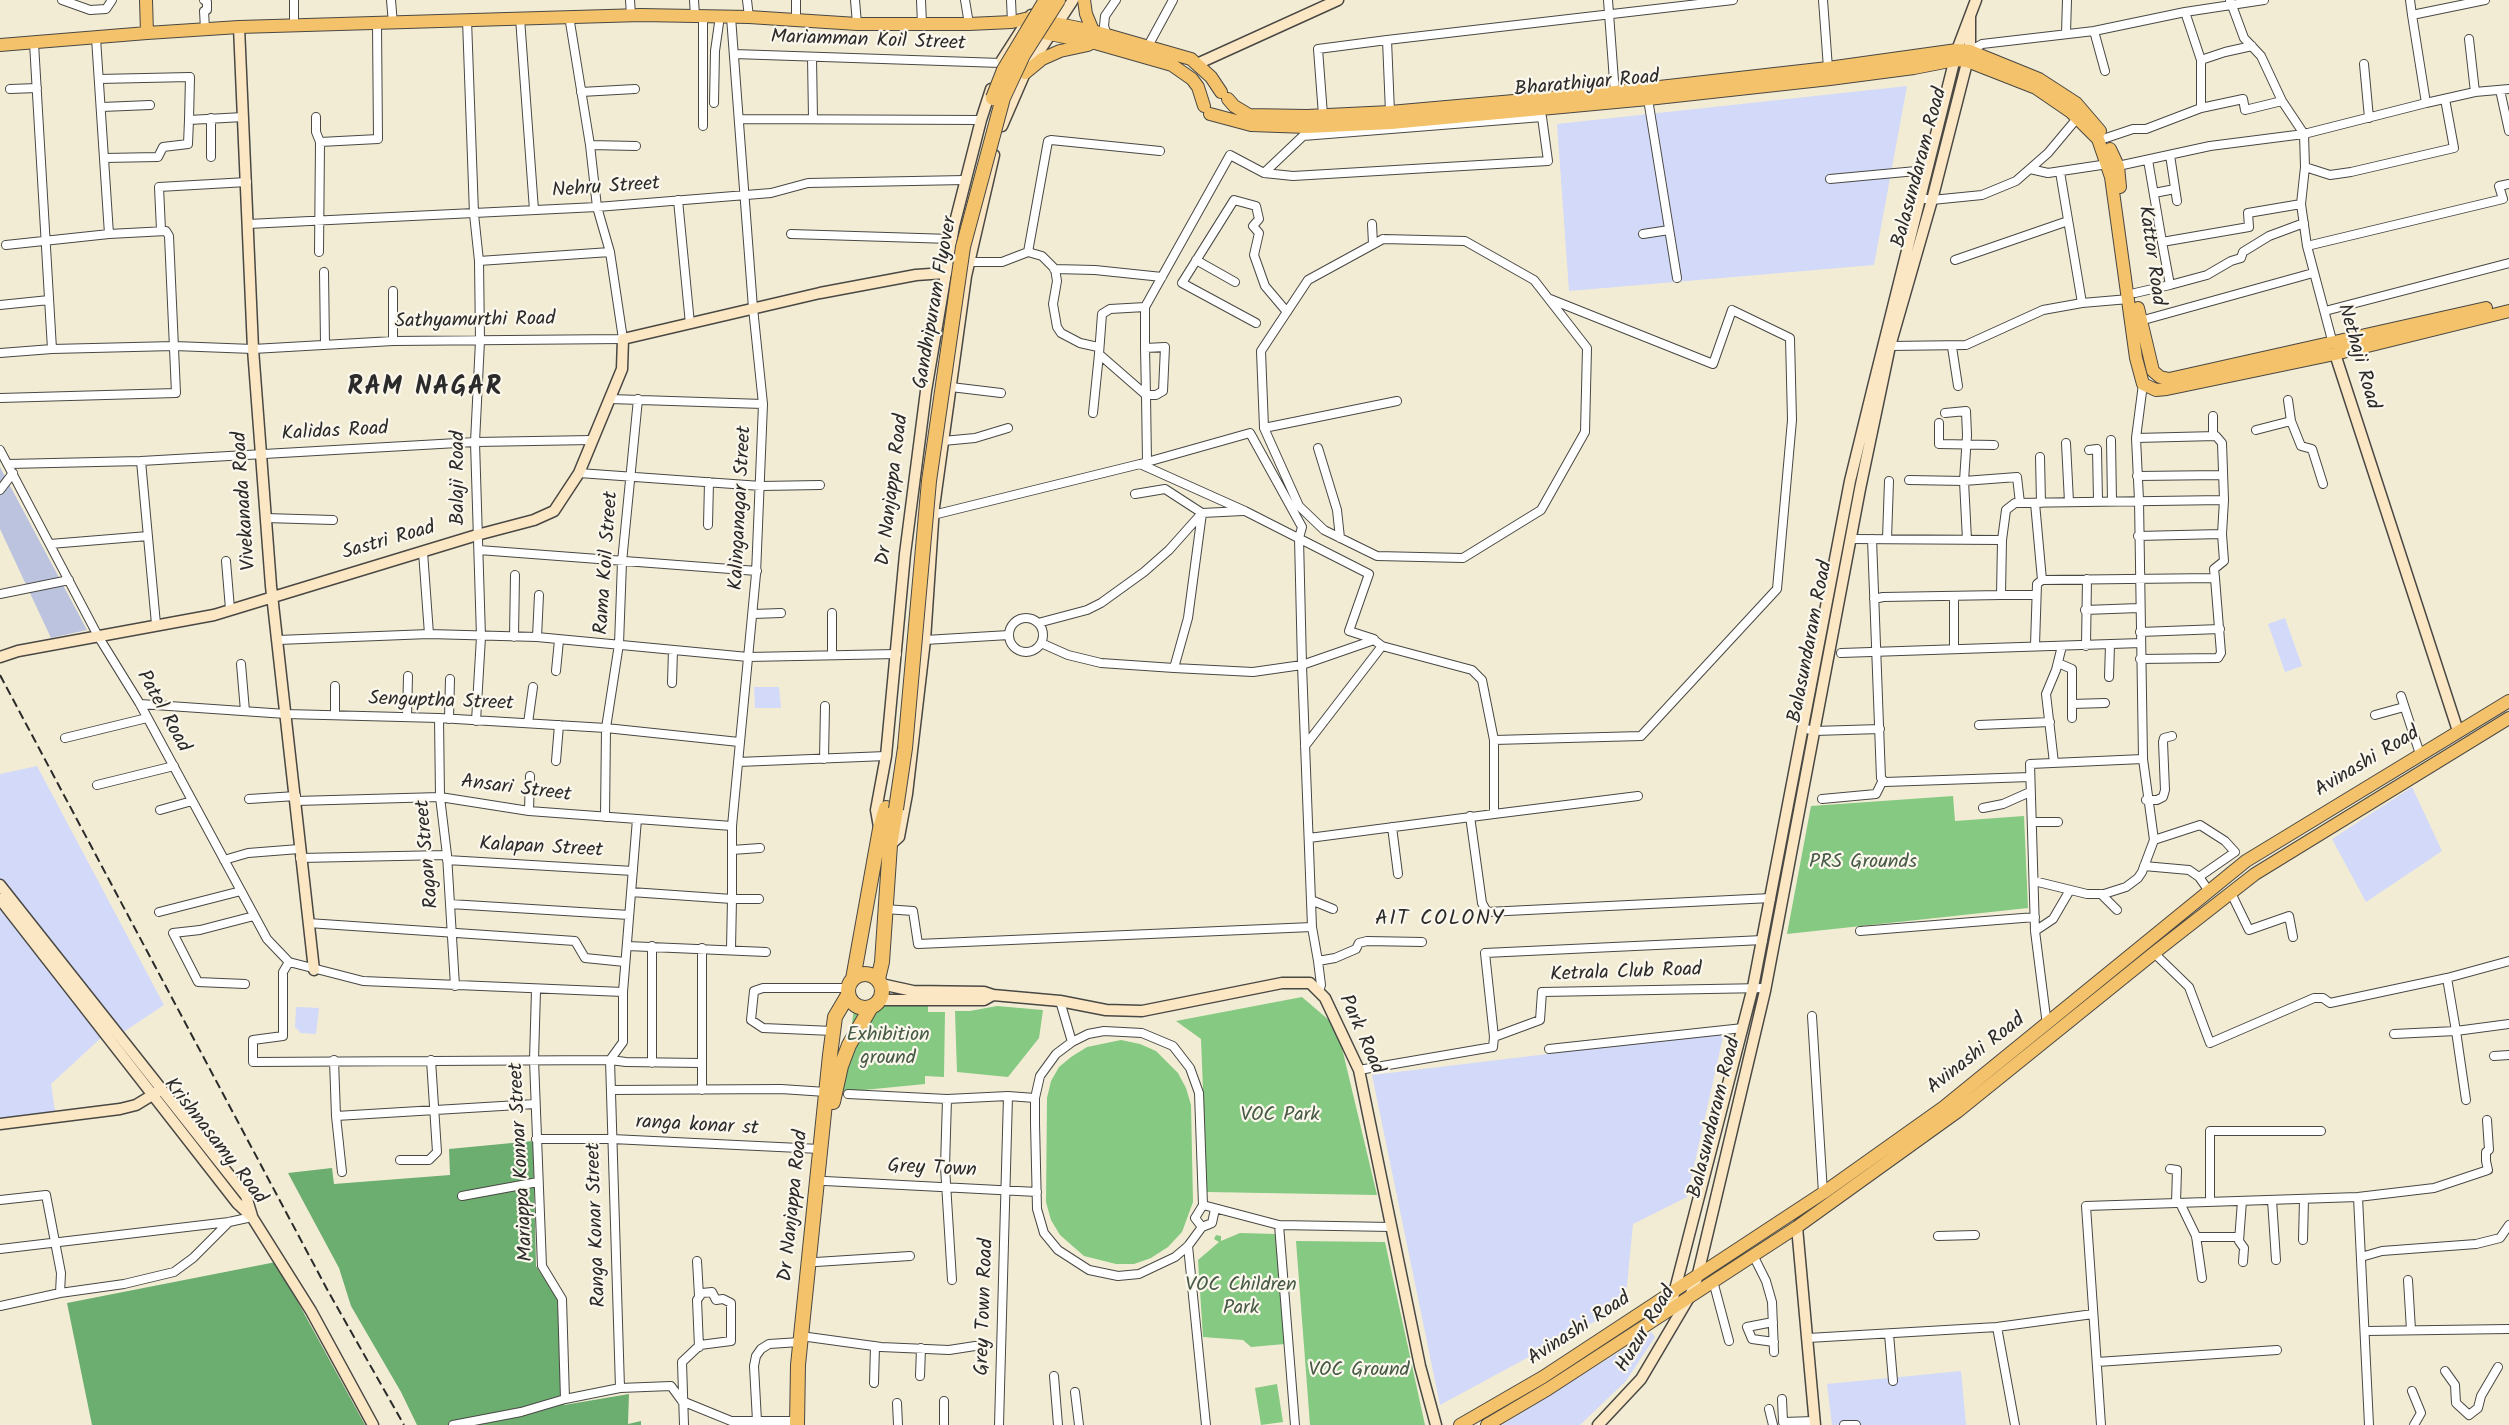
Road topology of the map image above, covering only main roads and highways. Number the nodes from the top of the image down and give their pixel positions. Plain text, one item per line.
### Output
1 (146, 0) edge
2 (1041, 0) edge
3 (1046, 0) edge
4 (1058, 0) edge
5 (1073, 0) edge
6 (1084, 0) edge
7 (1325, 0) edge
8 (1338, 0) edge
9 (1979, 1) edge
10 (1029, 18) junction
11 (1058, 22) junction
12 (1016, 25) junction
13 (239, 27) junction
14 (147, 33) junction
15 (1050, 34) junction
16 (1094, 37) junction
17 (0, 45) edge
18 (1962, 55) junction
19 (1194, 62) junction
20 (1025, 73) junction
21 (1225, 95) junction
22 (1615, 97) junction
23 (1207, 110) junction
24 (2080, 115) junction
25 (2113, 165) junction
26 (969, 262) junction
27 (945, 273) junction
28 (2132, 296) junction
29 (2509, 303) edge
30 (2509, 311) edge
31 (623, 339) joint
32 (2334, 348) junction
33 (271, 595) junction
34 (0, 659) edge
35 (2509, 702) edge
36 (2509, 718) edge
37 (1808, 730) junction
38 (2458, 731) junction
39 (891, 808) junction
40 (880, 829) junction
41 (890, 845) junction
42 (1775, 875) junction
43 (1786, 877) junction
44 (0, 885) edge
45 (0, 899) edge
46 (314, 970) road end
47 (880, 982) junction
48 (850, 988) junction
49 (993, 995) junction
50 (875, 1004) junction
51 (158, 1091) junction
52 (828, 1114) junction
53 (0, 1124) edge
54 (1797, 1227) junction
55 (1697, 1278) junction
56 (1675, 1292) junction
57 (1690, 1296) junction
58 (1670, 1309) junction
59 (1634, 1318) junction
60 (1653, 1319) junction
61 (804, 1339) junction
62 (1663, 1340) junction
63 (1815, 1423) edge
64 (799, 1424) edge
65 (372, 1425) edge
66 (1436, 1425) edge
67 (1460, 1425) edge
68 (1487, 1425) edge
69 (1598, 1425) edge

1 - 14 main road
2 - 10 main road
3 - 39 highway, Gandhipuram Flyover, bridge
4 - 39 highway, Gandhipuram Flyover, bridge
5 - 11 main road
6 - 16 main road
7 - 19 main road
8 - 19 main road
9 - 18 main road
10 - 11 main road
10 - 12 main road
11 - 15 main road
11 - 16 main road
12 - 13 main road
12 - 15 main road
12 - 27 main road, Dr Nanjappa Road
13 - 14 main road
13 - 33 main road, Vivekanada Road
14 - 17 main road
15 - 16 main road
15 - 20 main road
16 - 19 main road
16 - 20 main road
16 - 23 main road
18 - 22 main road, Bharathiyar Road
18 - 22 main road, Bharathiyar Road
18 - 24 main road, Kattor Road
18 - 37 main road, Balasundaram Road
18 - 37 main road, Balasundaram Road
19 - 21 main road, Bharathiyar Road
20 - 26 main road
21 - 22 main road, Bharathiyar Road
21 - 23 main road
21 - 23 main road
22 - 23 main road, Bharathiyar Road
24 - 25 main road, Kattor Road
24 - 25 main road, Kattor Road
25 - 28 main road, Kattor Road
26 - 27 main road, Sathyamurthi Road
26 - 41 main road
27 - 31 main road, Sathyamurthi Road
27 - 40 main road, Dr Nanjappa Road
28 - 32 main road, Kattor Road
28 - 32 main road, Kattor Road
29 - 32 main road
30 - 32 main road
31 - 33 main road, Sastri Road
32 - 38 main road, Nethaji Road
33 - 34 main road, Sastri Road
33 - 46 main road, Vivekanada Road
35 - 38 main road, Avinashi Road
36 - 54 main road, Avinashi Road
37 - 42 main road, Balasundaram Road
37 - 43 main road, Balasundaram Road
38 - 55 main road, Avinashi Road
39 - 40 highway, Gandhipuram Flyover
39 - 41 highway, Gandhipuram Flyover
40 - 48 highway, Dr Nanjappa Road
41 - 47 highway
42 - 43 main road
42 - 56 main road, Balasundaram Road
43 - 55 main road, Balasundaram Road
44 - 51 main road
45 - 51 main road, Krishnasamy Road
47 - 48 highway
47 - 49 main road, Park Road
47 - 50 highway
48 - 50 highway
48 - 52 highway, Dr Nanjappa Road
49 - 50 main road
49 - 66 main road, Park Road
50 - 52 highway, Dr Nanjappa Road
51 - 53 main road
51 - 65 main road, Krishnasamy Road
52 - 61 highway, Dr Nanjappa Road
52 - 61 highway, Dr Nanjappa Road
54 - 57 main road, Avinashi Road
54 - 63 main road
55 - 56 main road, Avinashi Road
55 - 57 main road, Huzur Road
56 - 58 main road, Balasundaram Road
56 - 59 main road, Avinashi Road
57 - 58 main road, Avinashi Road
57 - 62 main road, Huzur Road
58 - 60 main road, Avinashi Road
59 - 60 main road
59 - 67 main road, Avinashi Road
60 - 62 main road
60 - 68 main road, Avinashi Road
61 - 64 highway, Dr Nanjappa Road
62 - 69 main road, Huzur Road

